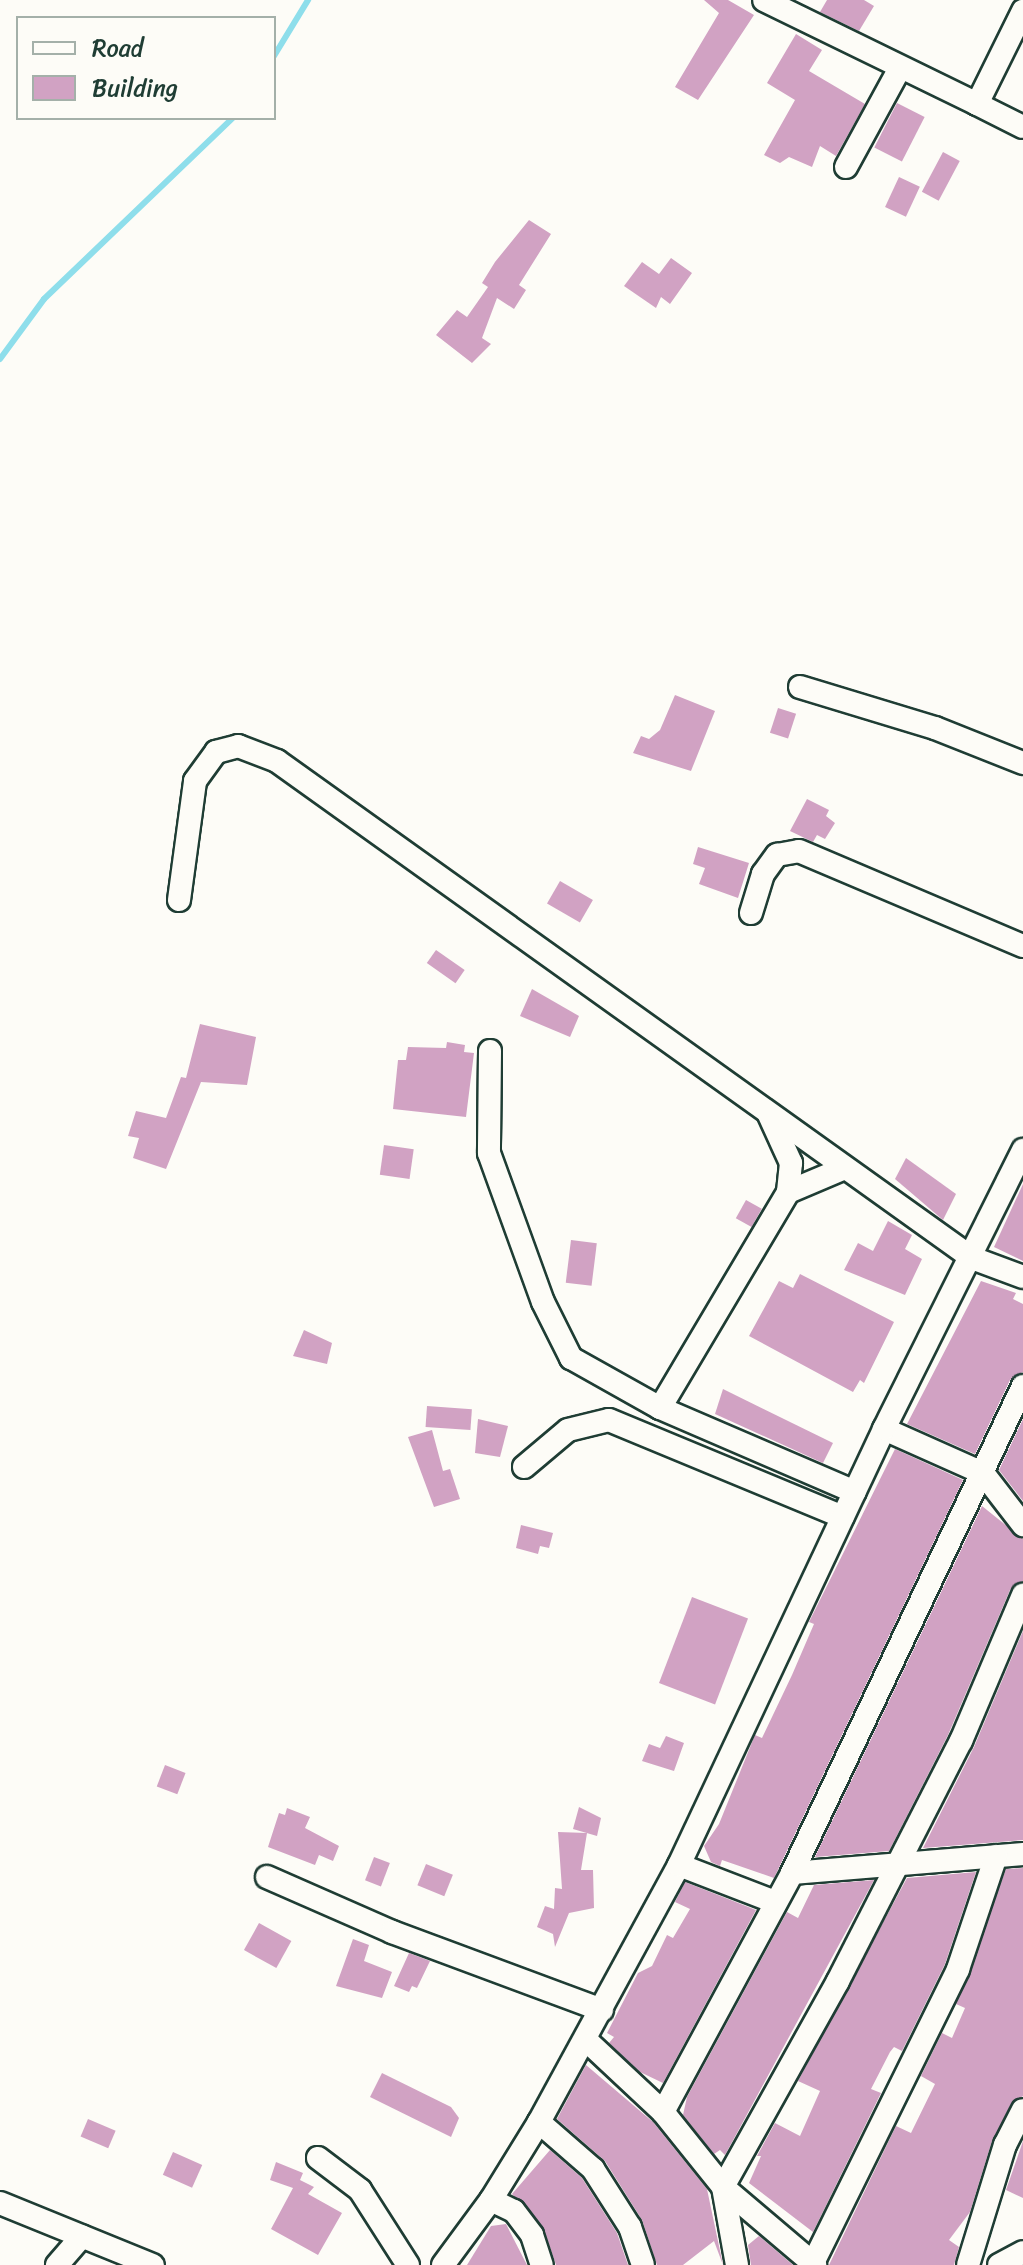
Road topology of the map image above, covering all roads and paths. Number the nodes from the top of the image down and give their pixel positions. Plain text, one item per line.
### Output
1 (764, 0) edge
2 (1023, 11) edge
3 (900, 68) junction
4 (977, 104) junction
5 (1023, 127) edge
6 (846, 167) dead end
7 (800, 687) dead end
8 (1023, 763) edge
9 (179, 900) dead end
10 (751, 913) dead end
11 (1023, 946) edge
12 (490, 1051) dead end
13 (767, 1112) junction
14 (1023, 1150) edge
15 (845, 1168) junction
16 (788, 1192) junction
17 (972, 1258) junction
18 (1023, 1277) edge
19 (1023, 1386) edge
20 (660, 1408) junction
21 (884, 1429) junction
22 (524, 1467) dead end
23 (983, 1473) junction
24 (855, 1492) junction
25 (843, 1517) junction
26 (1023, 1525) edge
27 (1023, 1595) edge
28 (1023, 1854) edge
29 (996, 1856) junction
30 (679, 1865) junction
31 (897, 1866) junction
32 (792, 1873) junction
33 (267, 1877) dead end
34 (775, 1902) junction
35 (602, 2010) junction
36 (586, 2040) junction
37 (1023, 2110) edge
38 (663, 2112) junction
39 (539, 2122) junction
40 (318, 2158) dead end
41 (723, 2187) junction
42 (491, 2200) junction
43 (0, 2203) edge
44 (82, 2236) junction
45 (1023, 2252) edge
46 (814, 2264) edge
47 (57, 2265) edge
48 (153, 2265) edge
49 (408, 2265) edge
50 (443, 2265) edge
51 (542, 2265) edge
52 (643, 2265) edge
53 (737, 2265) edge
54 (968, 2265) edge
55 (999, 2265) edge

1 - 3 street
2 - 4 street
3 - 4 street
3 - 6 street
4 - 5 street
7 - 8 street
9 - 13 street
10 - 11 street
12 - 20 street
13 - 15 street
13 - 16 street
14 - 17 street
15 - 16 street
15 - 17 street
16 - 20 street
17 - 18 street
17 - 21 street
19 - 23 street
20 - 24 street
21 - 23 street
21 - 24 street
22 - 25 street
23 - 26 street
23 - 32 street
24 - 25 street
25 - 30 street
27 - 31 street
28 - 29 street
29 - 31 street
29 - 46 street
30 - 34 street
30 - 35 street
31 - 32 street
31 - 41 street
32 - 34 street
33 - 35 street
34 - 38 street
35 - 36 street
36 - 38 street
36 - 39 street
37 - 54 street
38 - 41 street
39 - 42 street
39 - 52 street
40 - 49 street
41 - 46 street
41 - 53 street
42 - 50 street
42 - 51 street
43 - 44 street
44 - 47 street
44 - 48 street
45 - 55 street

